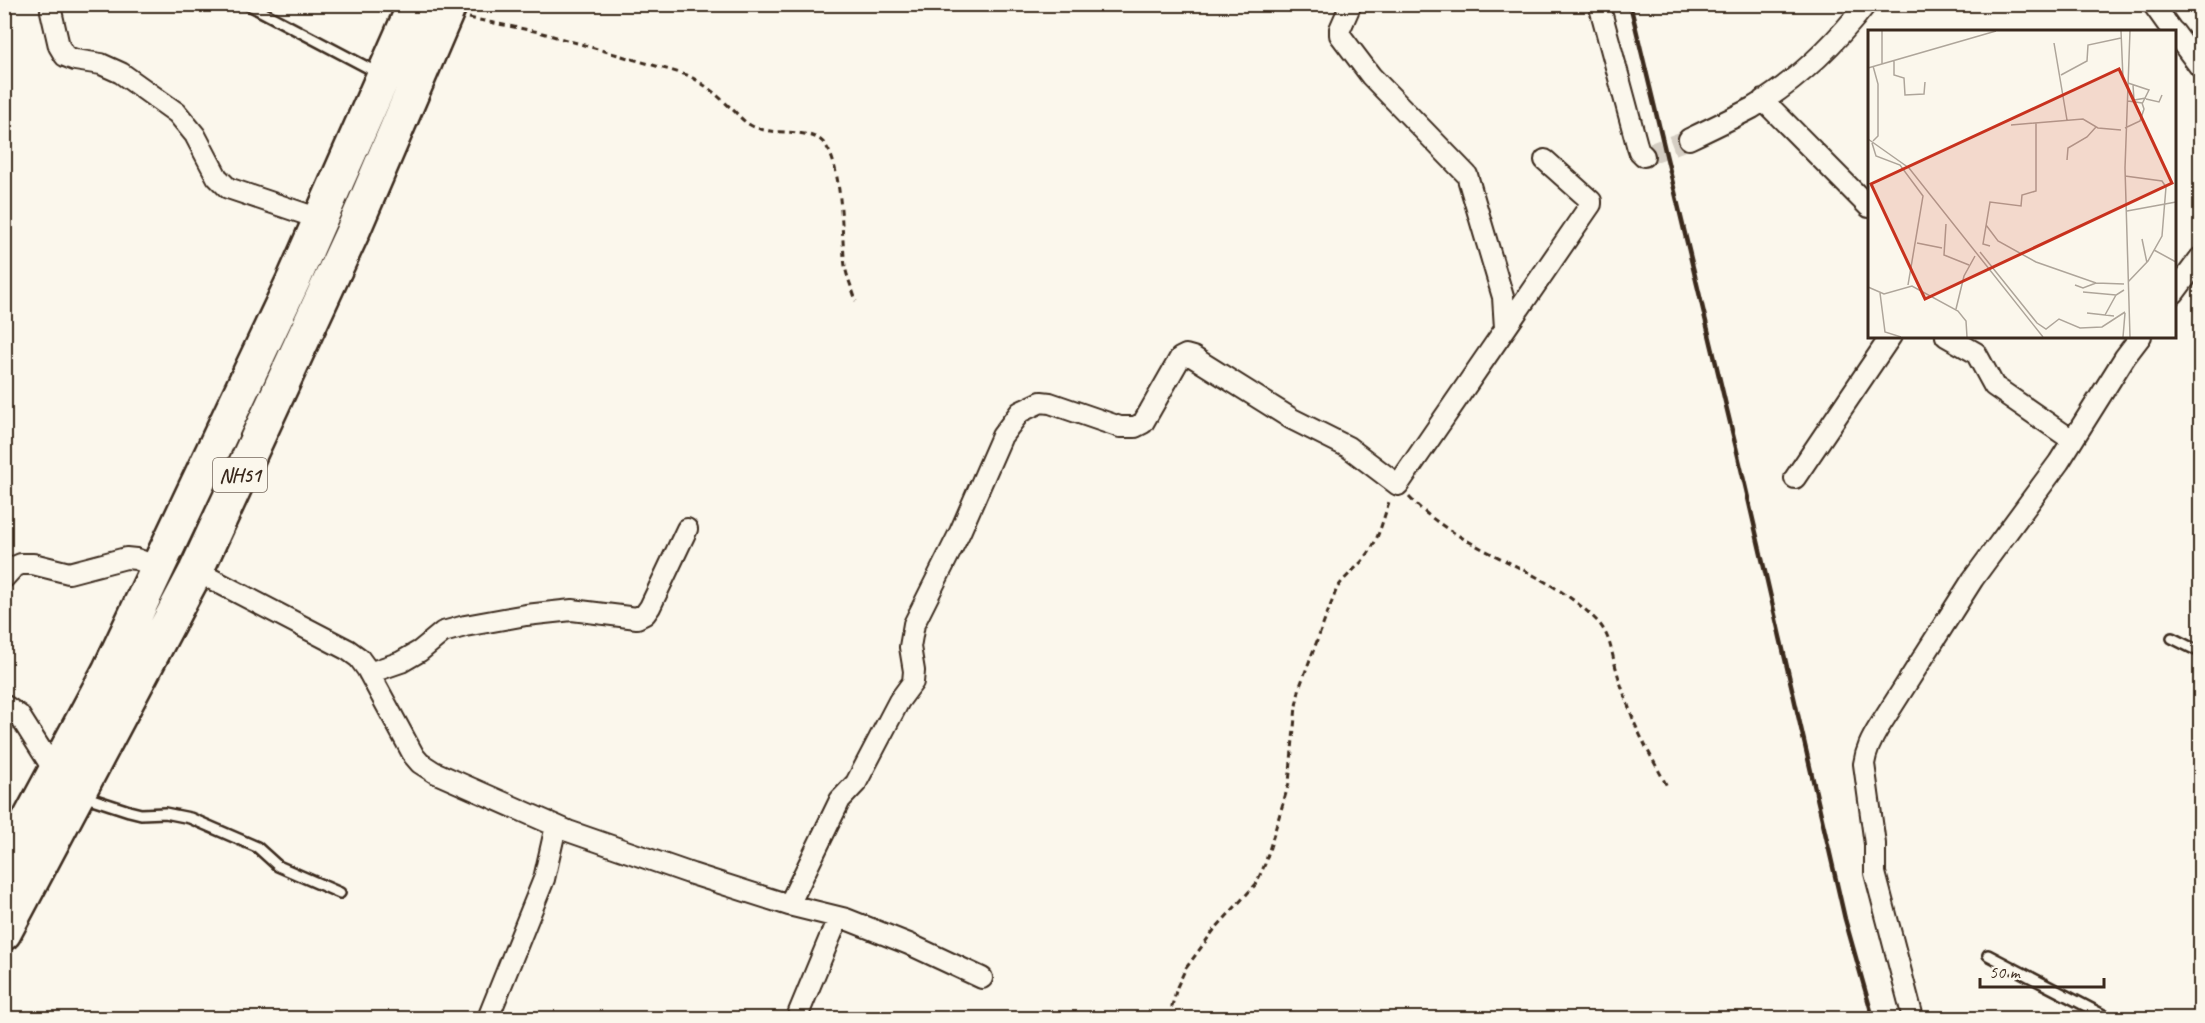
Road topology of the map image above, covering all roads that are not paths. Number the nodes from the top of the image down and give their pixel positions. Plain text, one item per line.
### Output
1 (53, 4) edge
2 (247, 4) edge
3 (415, 4) edge
4 (1351, 4) edge
5 (1599, 4) edge
6 (1866, 4) edge
7 (2153, 4) edge
8 (449, 8) edge
9 (2172, 30) edge
10 (2175, 35) edge
11 (2200, 68) edge
12 (384, 76) junction
13 (1763, 100) junction
14 (1689, 139) tunnel mouth
15 (1644, 156) dead end
16 (1545, 160) dead end
17 (344, 165) junction
18 (375, 179) junction
19 (1868, 206) edge
20 (320, 219) junction
21 (2200, 258) edge
22 (2175, 292) edge
23 (1505, 328) junction
24 (1890, 338) edge
25 (1950, 338) edge
26 (2139, 338) edge
27 (2072, 440) junction
28 (1795, 478) dead end
29 (687, 529) dead end
30 (158, 567) junction
31 (196, 571) junction
32 (4, 578) edge
33 (2172, 638) dead end
34 (2200, 652) edge
35 (369, 673) junction
36 (4, 705) edge
37 (67, 783) junction
38 (556, 826) junction
39 (4, 867) edge
40 (340, 893) dead end
41 (789, 905) junction
42 (838, 918) junction
43 (5, 933) edge
44 (1988, 955) dead end
45 (981, 978) dead end
46 (488, 1018) edge
47 (799, 1018) edge
48 (1913, 1018) edge
49 (2109, 1018) edge

1 - 20 street
2 - 12 lane
3 - 12 highway, NH51
4 - 23 street
5 - 15 street
6 - 13 street
7 - 9 street
8 - 18 highway, NH51
10 - 11 street
12 - 17 highway, NH51
13 - 14 street
13 - 19 street
16 - 23 street
17 - 18 highway
17 - 20 highway, NH51
18 - 31 highway, NH51
20 - 30 highway, NH51
21 - 22 street
23 - 41 street
24 - 28 street
25 - 27 street
26 - 27 street
27 - 48 street
29 - 35 street
30 - 32 street
30 - 37 highway, NH51
31 - 35 street
31 - 37 highway, NH51
33 - 34 lane
35 - 38 street
36 - 37 street
37 - 39 highway, NH51
37 - 40 lane
37 - 43 highway, NH51
38 - 41 street
38 - 46 street
41 - 42 street
42 - 45 street
42 - 47 street
44 - 49 lane

